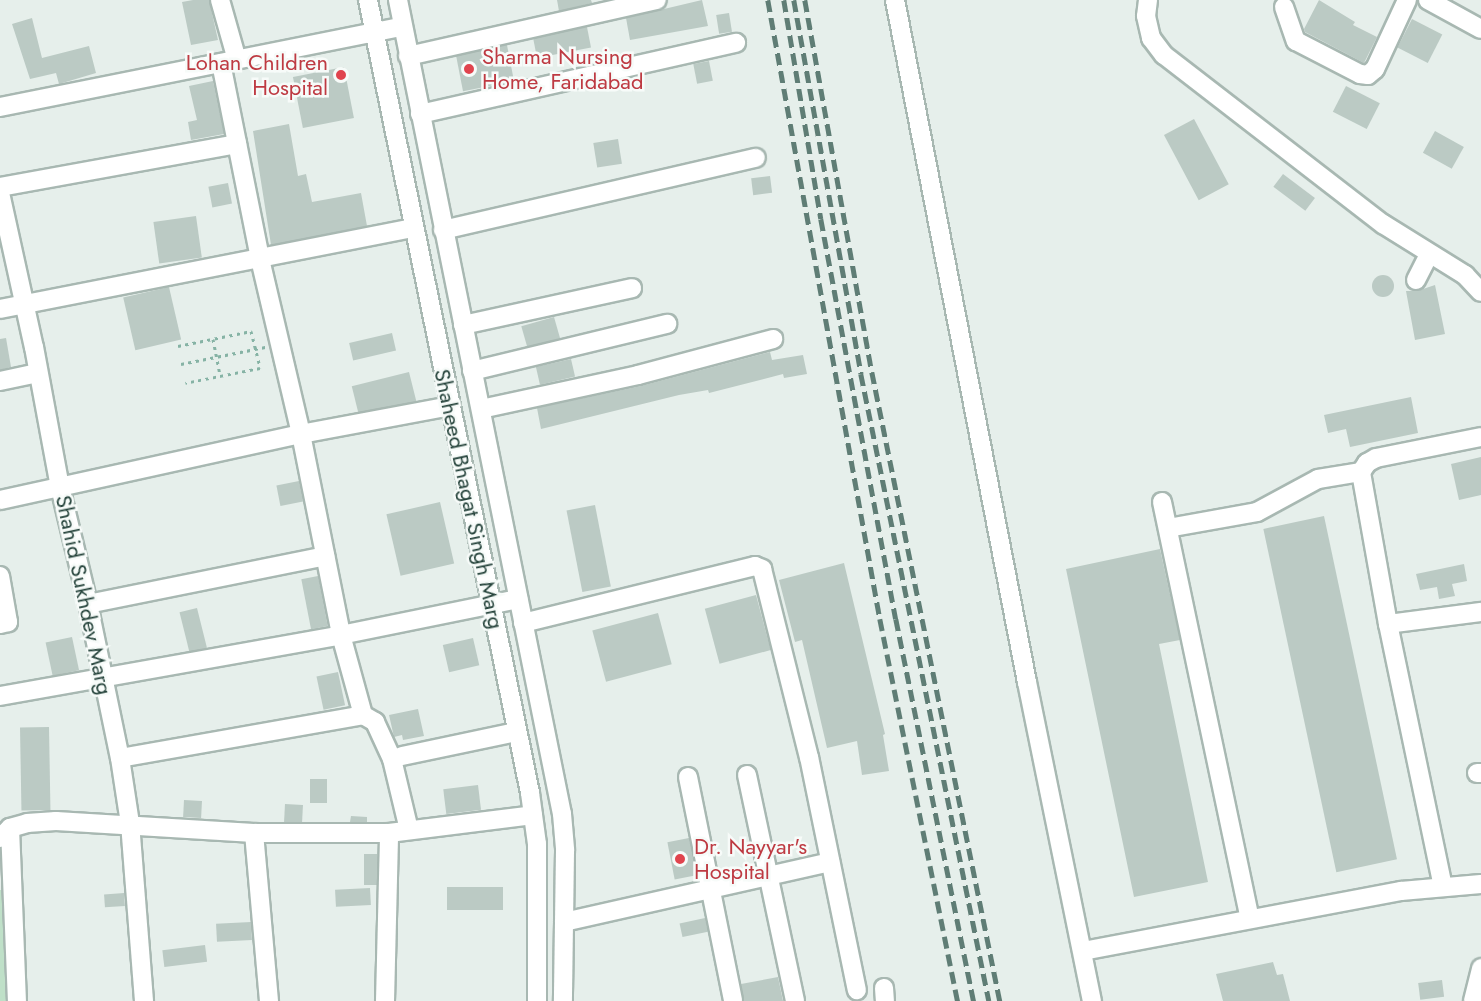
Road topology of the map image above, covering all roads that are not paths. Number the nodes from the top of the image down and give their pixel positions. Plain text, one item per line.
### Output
1 (220, 0) edge
2 (368, 0) edge
3 (398, 0) edge
4 (657, 0) edge
5 (895, 0) edge
6 (1148, 0) edge
7 (1407, 0) edge
8 (1428, 0) edge
9 (1284, 7) dead end
10 (402, 27) junction
11 (1481, 29) edge
12 (375, 33) junction
13 (736, 43) dead end
14 (408, 56) junction
15 (229, 62) junction
16 (0, 107) edge
17 (420, 114) junction
18 (237, 144) junction
19 (756, 158) dead end
20 (0, 187) edge
21 (0, 193) edge
22 (414, 228) junction
23 (443, 230) junction
24 (1429, 254) junction
25 (260, 260) junction
26 (1416, 280) dead end
27 (633, 288) dead end
28 (1481, 292) edge
29 (24, 303) junction
30 (0, 309) edge
31 (667, 324) dead end
32 (463, 325) junction
33 (773, 339) dead end
34 (472, 371) junction
35 (38, 373) junction
36 (0, 381) edge
37 (450, 406) junction
38 (481, 409) junction
39 (301, 434) junction
40 (1481, 437) edge
41 (1361, 472) junction
42 (60, 487) junction
43 (0, 500) edge
44 (1162, 502) dead end
45 (1168, 528) junction
46 (325, 556) junction
47 (1, 583) edge
48 (518, 599) junction
49 (88, 604) junction
50 (491, 605) junction
51 (1481, 612) edge
52 (523, 623) junction
53 (0, 624) edge
54 (1388, 624) junction
55 (341, 635) junction
56 (102, 677) junction
57 (0, 696) edge
58 (363, 714) junction
59 (516, 732) junction
60 (402, 756) dead end
61 (120, 758) junction
62 (747, 775) dead end
63 (688, 777) dead end
64 (533, 815) junction
65 (130, 823) junction
66 (409, 830) junction
67 (5, 833) edge
68 (254, 833) junction
69 (389, 833) junction
70 (830, 862) junction
71 (769, 876) junction
72 (1481, 884) edge
73 (710, 887) junction
74 (1443, 887) junction
75 (1250, 918) junction
76 (564, 922) junction
77 (1083, 951) junction
78 (1481, 968) edge
79 (857, 990) dead end
80 (17, 1001) edge
81 (144, 1001) edge
82 (269, 1001) edge
83 (385, 1001) edge
84 (537, 1001) edge
85 (563, 1001) edge
86 (733, 1001) edge
87 (795, 1001) edge
88 (1092, 1001) edge
89 (1473, 1001) edge

1 - 15 street
2 - 12 street, Shaheed Bhagat Singh Marg
3 - 10 street, Shaheed Bhagat Singh Marg
4 - 14 street
5 - 77 street
6 - 24 street
7 - 9 street
8 - 11 street
10 - 12 street
10 - 14 street, Shaheed Bhagat Singh Marg
12 - 15 street
12 - 22 street, Shaheed Bhagat Singh Marg
13 - 17 street
14 - 17 street, Shaheed Bhagat Singh Marg
15 - 16 street
15 - 18 street
17 - 23 street, Shaheed Bhagat Singh Marg
18 - 20 street
18 - 25 street
19 - 23 street
21 - 29 street, Shahid Sukhdev Marg
22 - 25 street
22 - 37 street, Shaheed Bhagat Singh Marg
23 - 32 street, Shaheed Bhagat Singh Marg
24 - 26 street
24 - 28 street
25 - 29 street
25 - 39 street
27 - 32 street
29 - 30 street
29 - 35 street, Shahid Sukhdev Marg
31 - 34 street
32 - 34 street, Shaheed Bhagat Singh Marg
33 - 38 street
34 - 38 street, Shaheed Bhagat Singh Marg
35 - 36 street
35 - 42 street, Shahid Sukhdev Marg
37 - 39 street
37 - 50 street, Shaheed Bhagat Singh Marg
38 - 48 street, Shaheed Bhagat Singh Marg
39 - 42 street
39 - 46 street
40 - 41 street
41 - 45 street
41 - 54 street
42 - 43 street
42 - 49 street, Shahid Sukhdev Marg
44 - 45 street
45 - 75 street
46 - 49 street
46 - 55 street
47 - 53 street
48 - 50 street
48 - 52 street, Shaheed Bhagat Singh Marg
49 - 56 street, Shahid Sukhdev Marg
50 - 55 street
50 - 59 street, Shaheed Bhagat Singh Marg
51 - 54 street
52 - 70 street
52 - 76 street, Shaheed Bhagat Singh Marg
54 - 74 street
55 - 56 street
55 - 58 street
56 - 57 street
56 - 61 street, Shahid Sukhdev Marg
58 - 61 street
58 - 66 street
59 - 60 street
59 - 64 street, Shaheed Bhagat Singh Marg
61 - 65 street, Shahid Sukhdev Marg
62 - 71 street
63 - 73 street
64 - 66 street
64 - 84 street, Shaheed Bhagat Singh Marg
65 - 67 street
65 - 68 street
65 - 81 street, Shahid Sukhdev Marg
66 - 69 street
67 - 80 street
68 - 69 street
68 - 82 street
69 - 83 street
70 - 71 street
70 - 79 street
71 - 73 street
71 - 87 street
72 - 74 street
73 - 76 street
73 - 86 street
74 - 75 street
75 - 77 street
76 - 85 street, Shaheed Bhagat Singh Marg
77 - 88 street
78 - 89 street

